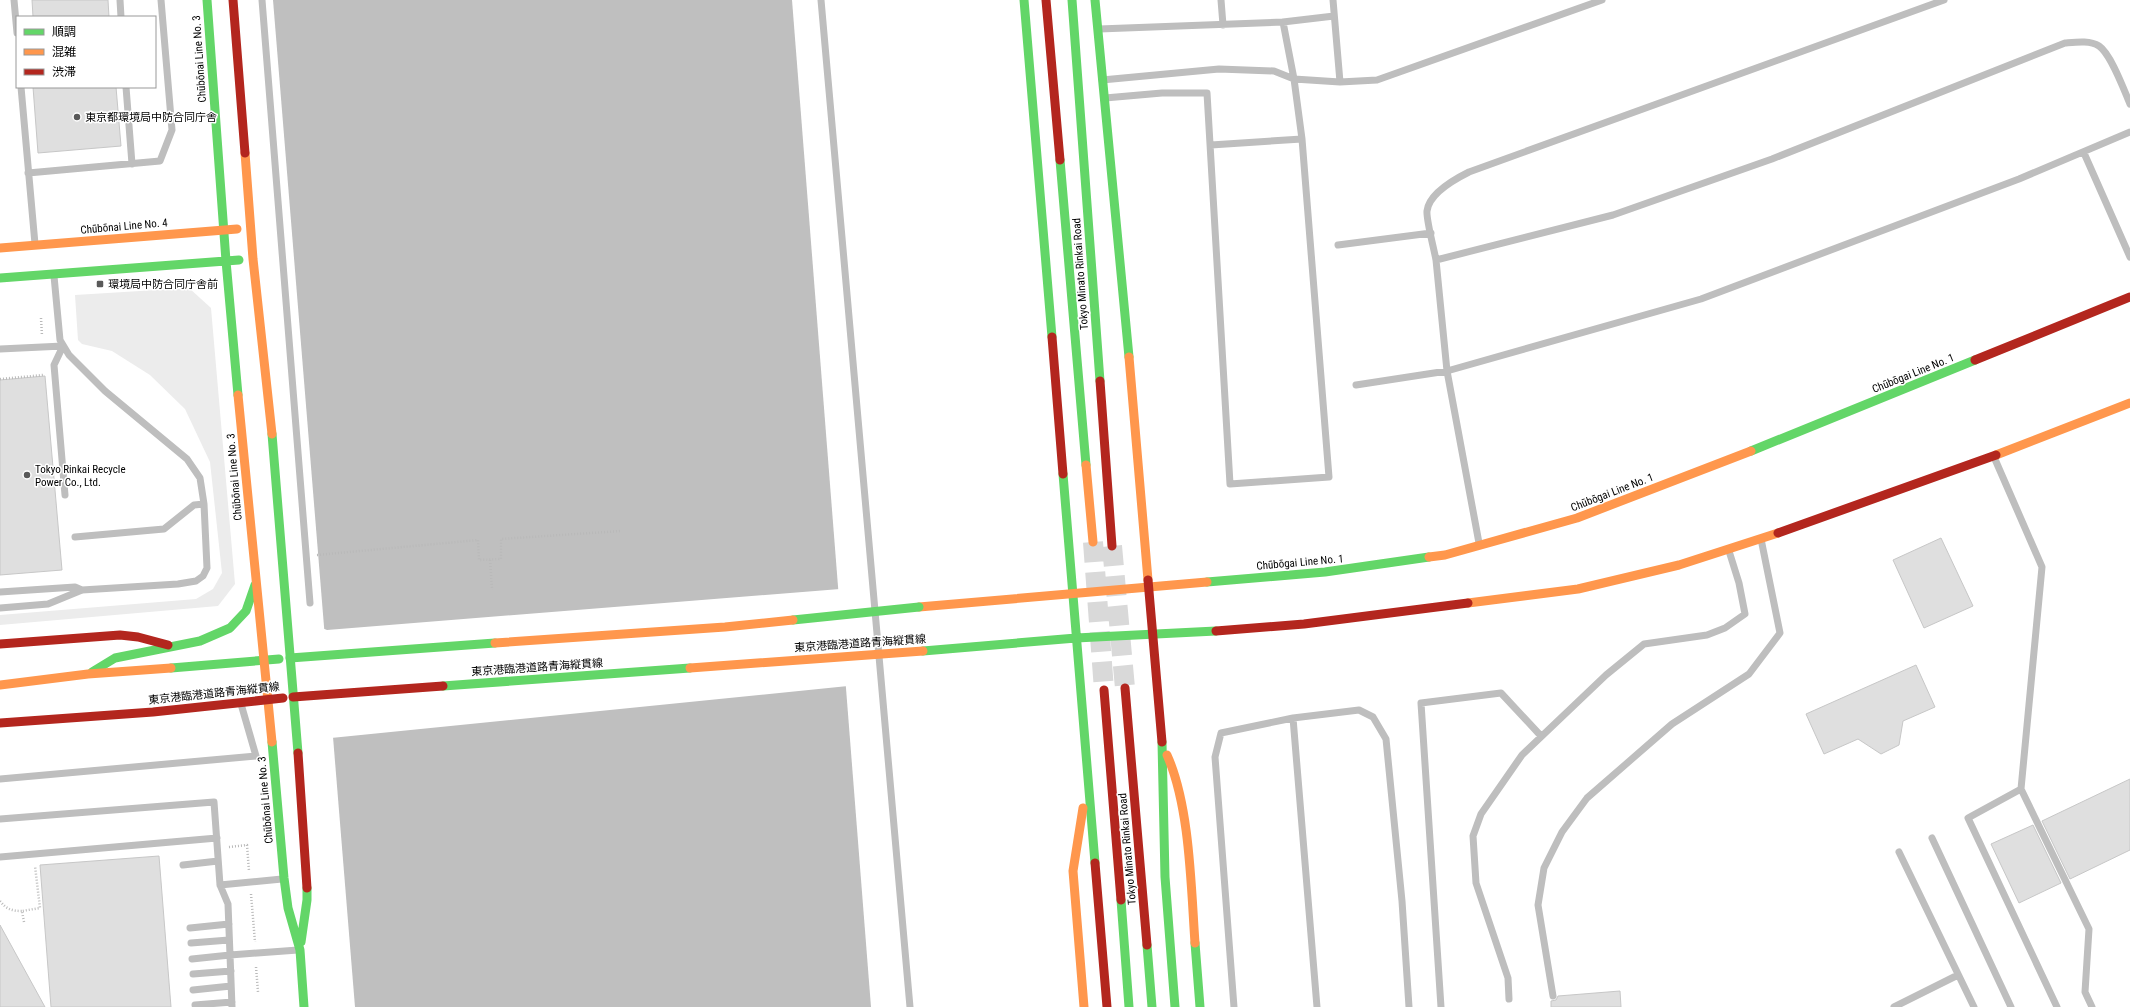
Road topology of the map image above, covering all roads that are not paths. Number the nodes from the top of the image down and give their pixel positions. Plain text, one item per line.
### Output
1 (14, 0) edge
2 (120, 0) edge
3 (161, 0) edge
4 (206, 0) edge
5 (232, 0) edge
6 (262, 0) edge
7 (821, 0) edge
8 (1024, 0) edge
9 (1046, 0) edge
10 (1072, 0) edge
11 (1095, 0) edge
12 (1221, 0) edge
13 (1333, 0) edge
14 (1602, 0) edge
15 (1944, 0) edge
16 (121, 16) edge
17 (1334, 16) junction
18 (16, 22) edge
19 (1284, 22) junction
20 (1223, 25) junction
21 (1097, 29) junction
22 (1294, 79) junction
23 (1101, 81) junction
24 (1340, 82) junction
25 (21, 88) edge
26 (126, 88) edge
27 (1102, 98) junction
28 (2130, 104) edge
29 (2130, 132) edge
30 (1302, 139) junction
31 (1211, 145) junction
32 (2084, 153) junction
33 (132, 164) junction
34 (28, 173) junction
35 (251, 227) junction
36 (224, 230) junction
37 (1431, 232) junction
38 (35, 245) junction
39 (1338, 245) dead end
40 (0, 248) edge
41 (2130, 257) edge
42 (253, 259) junction
43 (1436, 260) junction
44 (226, 261) junction
45 (54, 274) junction
46 (0, 278) edge
47 (2130, 297) edge
48 (63, 346) junction
49 (0, 349) edge
50 (1447, 371) junction
51 (1356, 385) dead end
52 (2130, 403) edge
53 (1993, 456) junction
54 (65, 495) dead end
55 (204, 504) junction
56 (75, 537) dead end
57 (1761, 538) junction
58 (1093, 542) tunnel mouth
59 (1112, 546) tunnel mouth
60 (1479, 546) junction
61 (1728, 549) junction
62 (256, 582) junction
63 (1148, 589) junction
64 (82, 590) junction
65 (0, 592) edge
66 (1072, 594) junction
67 (310, 602) dead end
68 (0, 608) edge
69 (1153, 634) junction
70 (1076, 638) junction
71 (0, 644) edge
72 (173, 647) junction
73 (290, 658) junction
74 (265, 661) junction
75 (88, 674) junction
76 (0, 685) edge
77 (1125, 688) tunnel mouth
78 (1104, 690) tunnel mouth
79 (293, 697) junction
80 (269, 699) junction
81 (241, 702) junction
82 (1293, 718) junction
83 (0, 723) edge
84 (1541, 736) junction
85 (1162, 746) junction
86 (1088, 777) junction
87 (0, 779) edge
88 (2021, 789) junction
89 (0, 819) edge
90 (217, 838) junction
91 (1932, 838) dead end
92 (1899, 852) dead end
93 (0, 857) edge
94 (218, 862) junction
95 (183, 865) dead end
96 (284, 878) junction
97 (220, 885) junction
98 (229, 924) junction
99 (190, 928) dead end
100 (229, 940) junction
101 (191, 943) dead end
102 (300, 950) junction
103 (230, 955) junction
104 (192, 959) dead end
105 (231, 971) junction
106 (193, 974) dead end
107 (1958, 975) junction
108 (231, 986) junction
109 (193, 990) dead end
110 (1553, 996) dead end
111 (1509, 999) dead end
112 (232, 1004) edge
113 (195, 1005) dead end
114 (304, 1007) edge
115 (910, 1007) edge
116 (1084, 1007) edge
117 (1107, 1007) edge
118 (1129, 1007) edge
119 (1152, 1007) edge
120 (1175, 1007) edge
121 (1200, 1007) edge
122 (1234, 1007) edge
123 (1317, 1007) edge
124 (1409, 1007) edge
125 (1442, 1007) edge
126 (1894, 1007) edge
127 (1974, 1007) edge
128 (2011, 1007) edge
129 (2057, 1007) edge
130 (2092, 1007) edge

1 - 18 lane
2 - 16 lane
3 - 33 lane
4 - 36 street, Chūbōnai Line No. 3
5 - 35 street, Chūbōnai Line No. 3
6 - 67 lane
7 - 115 lane
8 - 66 street
9 - 58 street, Tokyo Minato Rinkai Road
10 - 59 street, Tokyo Minato Rinkai Road
11 - 21 street
12 - 20 lane
13 - 17 lane
14 - 24 lane
15 - 37 lane
17 - 19 lane
17 - 24 lane
19 - 20 lane
19 - 22 lane
20 - 21 lane
21 - 23 street
22 - 23 lane
22 - 24 lane
22 - 30 lane
23 - 27 street
25 - 34 lane
26 - 33 lane
27 - 31 lane
27 - 63 street
28 - 43 lane
29 - 32 lane
30 - 31 lane
30 - 31 lane
32 - 41 lane
32 - 50 lane
33 - 34 lane
34 - 38 lane
35 - 36 street, Chūbōnai Line No. 4
35 - 42 street, Chūbōnai Line No. 3
36 - 38 street, Chūbōnai Line No. 4
36 - 44 street, Chūbōnai Line No. 3
37 - 39 lane
37 - 43 lane
38 - 40 street, Chūbōnai Line No. 4
42 - 44 street
42 - 73 street, Chūbōnai Line No. 3
43 - 50 lane
44 - 45 street
44 - 62 street, Chūbōnai Line No. 3
45 - 46 street
45 - 48 lane
47 - 60 street, Chūbōgai Line No. 1
48 - 49 lane
48 - 54 lane
48 - 55 lane
50 - 51 lane
50 - 60 lane
52 - 53 street
53 - 57 street
53 - 88 lane
55 - 56 lane
55 - 64 lane
57 - 61 street
57 - 110 lane
60 - 63 street, Chūbōgai Line No. 1
61 - 69 street
61 - 84 lane
62 - 72 street
62 - 74 street, Chūbōnai Line No. 3
63 - 66 street, Chūbōgai Line No. 1
63 - 69 street
64 - 65 lane
64 - 68 lane
66 - 70 street
66 - 73 street, bridge
69 - 70 street
69 - 85 street
70 - 79 street, 東京港臨港道路青海縦貫線, bridge
70 - 86 street
71 - 72 street
72 - 75 street
73 - 74 street
73 - 79 street, Chūbōnai Line No. 3
74 - 75 street
74 - 80 street, Chūbōnai Line No. 3
75 - 76 street
77 - 119 street, Tokyo Minato Rinkai Road
78 - 118 street, Tokyo Minato Rinkai Road
79 - 80 street, 東京港臨港道路青海縦貫線
79 - 102 street, Chūbōnai Line No. 3
80 - 81 street, 東京港臨港道路青海縦貫線
80 - 96 street, Chūbōnai Line No. 3
81 - 83 street, 東京港臨港道路青海縦貫線
81 - 87 lane
82 - 122 lane
82 - 123 lane
82 - 124 lane
84 - 111 lane
84 - 125 lane
85 - 120 street
85 - 121 street
86 - 116 street
86 - 117 street
88 - 129 lane
88 - 130 lane
89 - 90 lane
90 - 93 lane
90 - 94 lane
91 - 128 lane
92 - 107 lane
94 - 95 lane
94 - 97 lane
96 - 97 lane
96 - 102 street, Chūbōnai Line No. 3
97 - 98 lane
98 - 99 lane
98 - 100 lane
100 - 101 lane
100 - 103 lane
102 - 103 lane
102 - 114 street, Chūbōnai Line No. 3
103 - 104 lane
103 - 105 lane
105 - 106 lane
105 - 108 lane
107 - 126 lane
107 - 127 lane
108 - 109 lane
108 - 112 lane
112 - 113 lane

